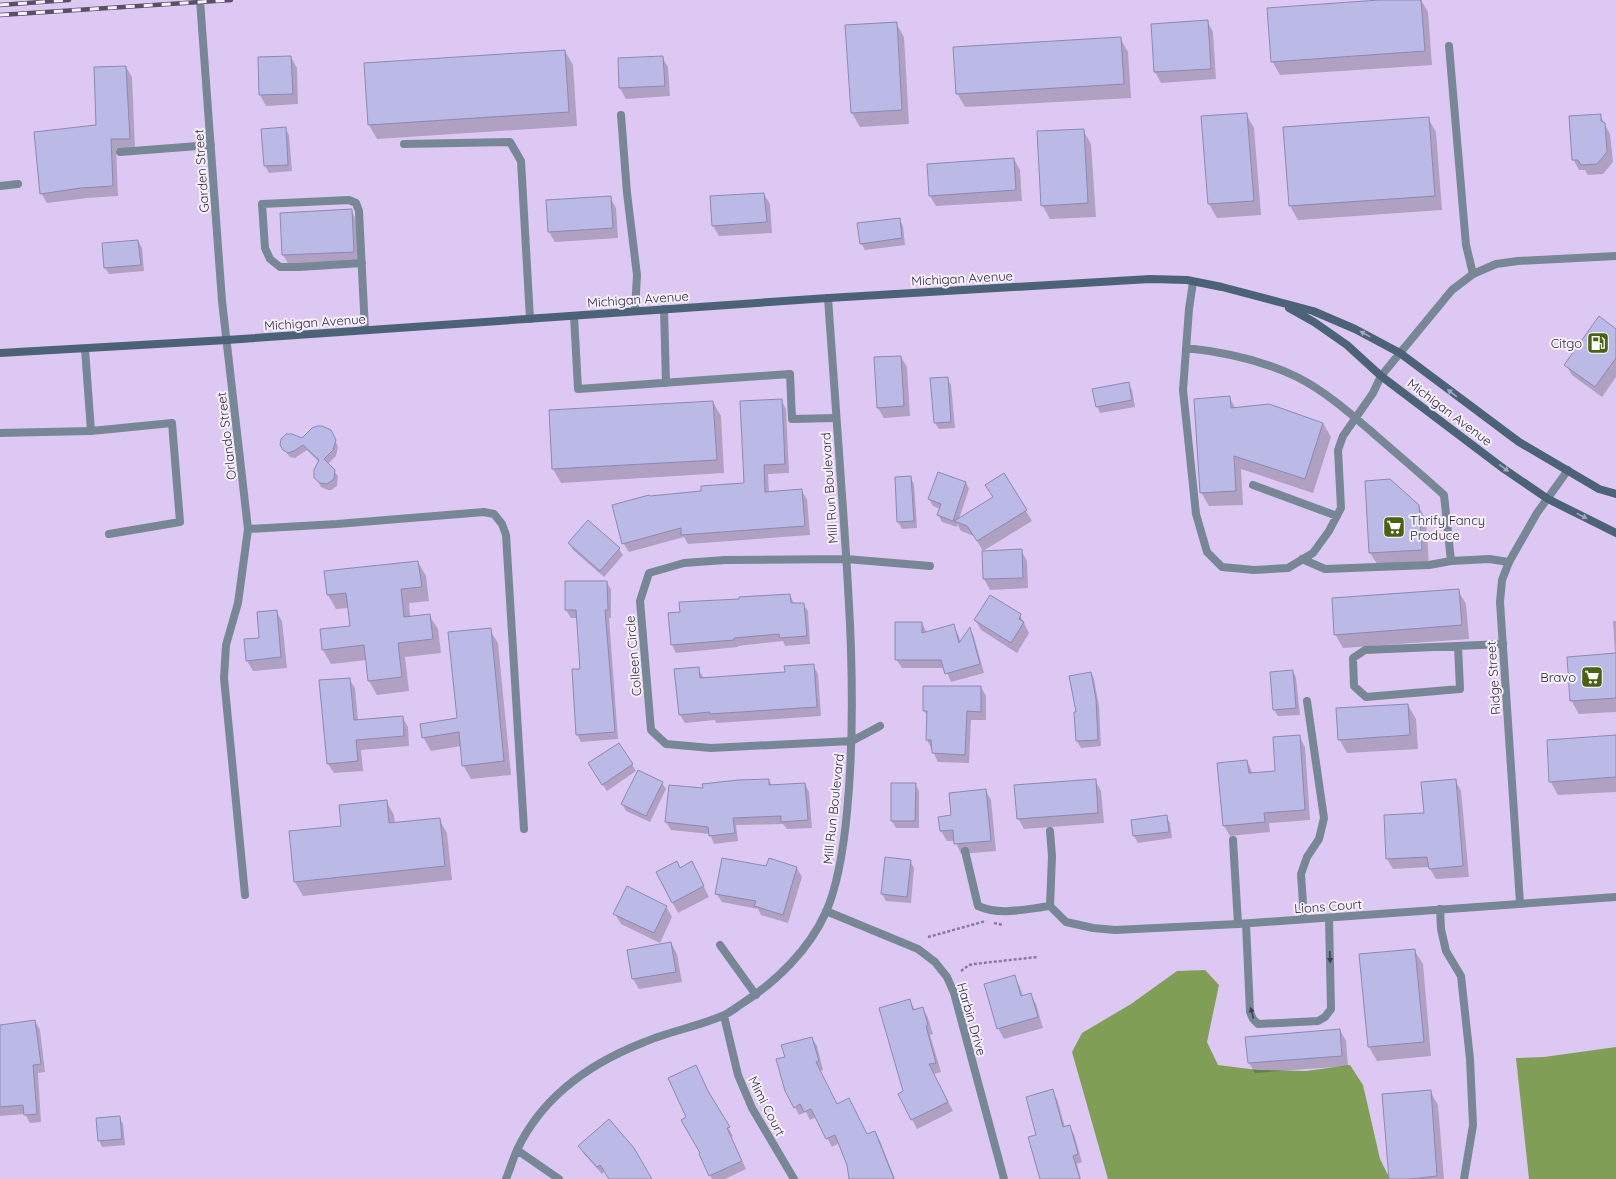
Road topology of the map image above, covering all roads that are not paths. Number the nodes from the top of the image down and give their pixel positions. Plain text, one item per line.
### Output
1 (200, 0) edge
2 (1449, 46) dead end
3 (621, 115) dead end
4 (404, 144) dead end
5 (211, 145) junction
6 (120, 152) dead end
7 (18, 184) dead end
8 (0, 186) edge
9 (1616, 256) edge
10 (362, 263) junction
11 (1473, 274) junction
12 (1193, 282) junction
13 (828, 298) junction
14 (1276, 301) junction
15 (664, 309) junction
16 (635, 311) junction
17 (574, 316) junction
18 (530, 319) junction
19 (365, 330) junction
20 (227, 340) junction
21 (1186, 348) junction
22 (85, 349) junction
23 (0, 353) edge
24 (1400, 353) junction
25 (1381, 376) junction
26 (666, 382) junction
27 (836, 418) junction
28 (1355, 418) junction
29 (91, 431) junction
30 (0, 433) edge
31 (1568, 470) junction
32 (1253, 485) dead end
33 (1616, 494) edge
34 (1548, 498) junction
35 (1337, 516) junction
36 (248, 529) junction
37 (1616, 533) edge
38 (109, 534) dead end
39 (846, 559) junction
40 (1302, 559) junction
41 (1451, 561) junction
42 (1509, 562) junction
43 (930, 566) dead end
44 (1503, 644) junction
45 (1458, 646) junction
46 (1308, 701) dead end
47 (880, 726) dead end
48 (852, 740) junction
49 (524, 829) dead end
50 (1050, 831) dead end
51 (1233, 840) dead end
52 (965, 851) dead end
53 (245, 895) dead end
54 (1616, 897) edge
55 (1520, 903) junction
56 (1050, 906) junction
57 (1440, 909) junction
58 (826, 911) junction
59 (1328, 918) junction
60 (1304, 919) junction
61 (1242, 924) junction
62 (720, 946) dead end
63 (756, 995) junction
64 (724, 1016) junction
65 (517, 1150) junction
66 (506, 1179) edge
67 (560, 1179) edge
68 (794, 1179) edge
69 (1004, 1179) edge
70 (1464, 1179) edge

1 - 5 street, Garden Street
2 - 11 street
3 - 16 street
4 - 18 street
5 - 6 street
5 - 20 street, Garden Street
7 - 8 street
9 - 11 street
10 - 10 street
10 - 19 street
11 - 24 street
12 - 13 main road, Michigan Avenue
12 - 14 main road, Michigan Avenue
12 - 21 street
13 - 15 main road, Michigan Avenue
13 - 27 street, Mill Run Boulevard
24 -> 14 main road, Michigan Avenue
14 - 25 main road, Michigan Avenue
15 - 16 main road, Michigan Avenue
15 - 26 street
16 - 17 main road, Michigan Avenue
17 - 18 main road, Michigan Avenue
17 - 26 street
18 - 19 main road, Michigan Avenue
19 - 20 main road, Michigan Avenue
20 - 22 main road, Michigan Avenue
20 - 36 street, Orlando Street
21 - 28 street
21 - 40 street
22 - 23 main road, Michigan Avenue
22 - 29 street
24 - 25 street
31 -> 24 main road, Michigan Avenue
25 - 28 street
25 -> 34 main road, Michigan Avenue
26 - 27 street
27 - 39 street, Mill Run Boulevard
28 - 35 street
28 - 41 street
29 - 30 street
29 - 38 street
31 - 33 main road, Michigan Avenue
31 - 34 street, Ridge Street
32 - 35 street
34 -> 37 main road, Michigan Avenue
34 - 42 street, Ridge Street
35 - 40 street
36 - 49 street
36 - 53 street, Orlando Street
39 - 43 street
39 - 48 street, Mill Run Boulevard
39 - 48 street, Colleen Circle
40 - 41 street
41 - 42 street
42 - 44 street, Ridge Street
44 - 45 street
44 - 55 street, Ridge Street
45 - 45 street
46 - 60 street
47 - 48 street
48 - 58 street, Mill Run Boulevard
50 - 56 street
51 - 61 street
52 - 56 street
54 - 55 street, Lions Court
55 - 57 street, Lions Court
56 - 61 street, Lions Court
57 - 59 street, Lions Court
57 - 70 street
58 - 63 street, Mill Run Boulevard
58 - 69 street, Harbin Drive
59 - 60 street, Lions Court
59 -> 61 street
60 - 61 street, Lions Court
62 - 63 street
63 - 64 street, Mill Run Boulevard
64 - 65 street, Mill Run Boulevard
64 - 68 street, Mimi Court
65 - 66 street, Mill Run Boulevard
65 - 67 street

